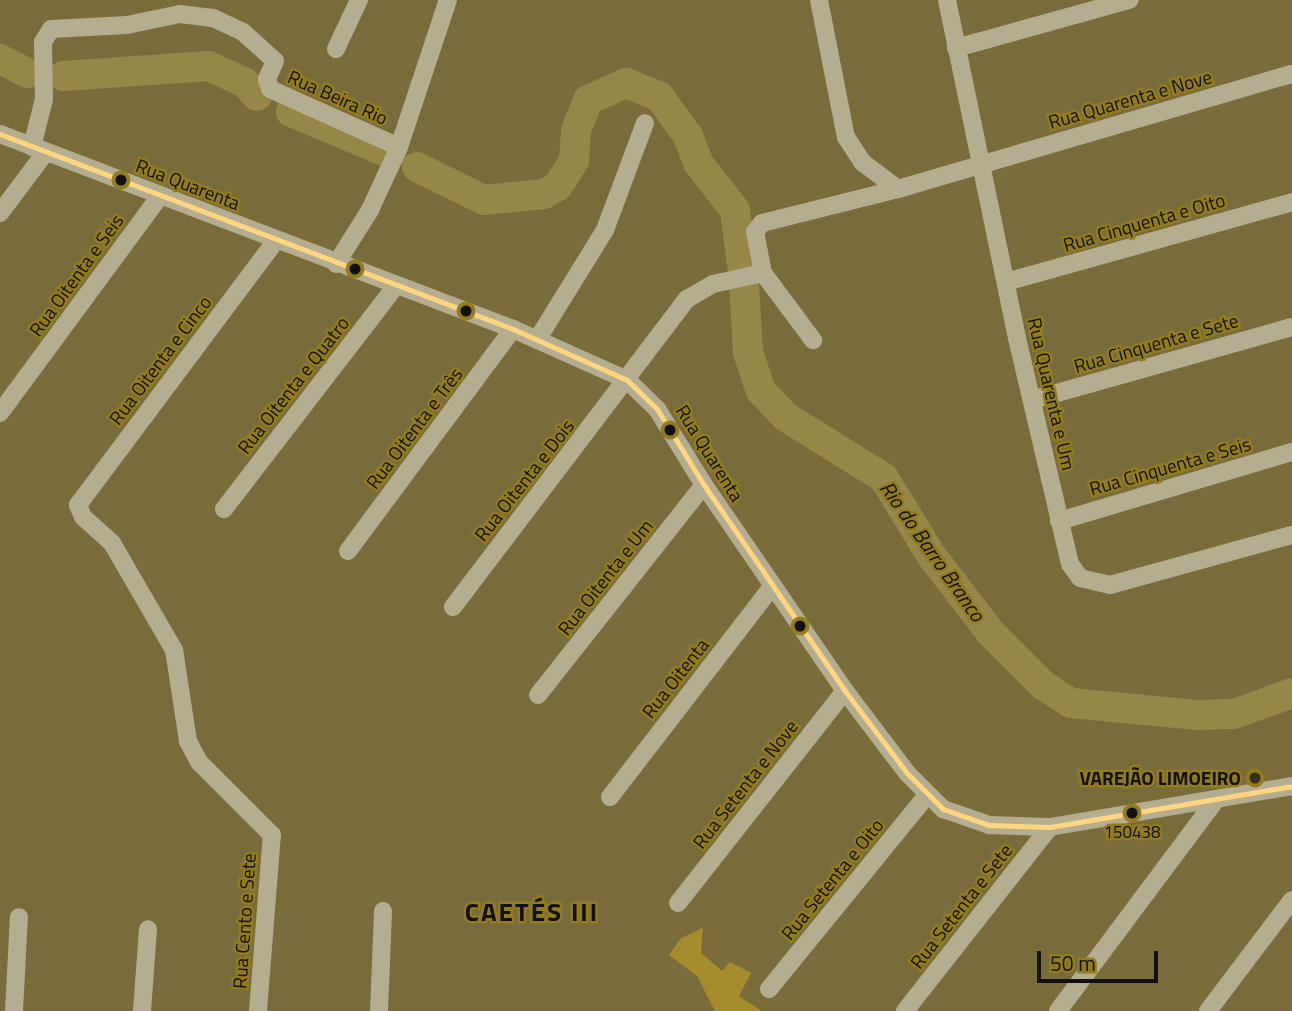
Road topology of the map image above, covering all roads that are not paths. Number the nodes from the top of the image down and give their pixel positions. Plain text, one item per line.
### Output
1 (359, 0) edge
2 (448, 0) edge
3 (819, 0) edge
4 (947, 0) edge
5 (1129, 0) edge
6 (956, 48) junction
7 (336, 49) dead end
8 (1292, 74) edge
9 (645, 123) dead end
10 (0, 134) edge
11 (399, 147) junction
12 (39, 150) junction
13 (980, 165) junction
14 (898, 189) junction
15 (160, 196) junction
16 (1292, 202) edge
17 (0, 213) edge
18 (276, 240) junction
19 (336, 264) junction
20 (763, 273) junction
21 (1006, 282) junction
22 (395, 287) junction
23 (1292, 327) edge
24 (513, 330) junction
25 (537, 340) junction
26 (813, 340) dead end
27 (627, 380) junction
28 (1032, 400) junction
29 (0, 413) edge
30 (1292, 452) edge
31 (704, 485) junction
32 (224, 509) dead end
33 (1059, 521) junction
34 (1292, 535) edge
35 (348, 551) dead end
36 (773, 585) junction
37 (453, 607) dead end
38 (845, 691) junction
39 (538, 695) dead end
40 (1292, 786) edge
41 (927, 795) junction
42 (610, 797) dead end
43 (1215, 801) junction
44 (1050, 827) junction
45 (272, 835) joint
46 (1292, 900) edge
47 (678, 903) dead end
48 (383, 911) dead end
49 (19, 918) dead end
50 (148, 929) dead end
51 (769, 989) dead end
52 (14, 1011) edge
53 (142, 1011) edge
54 (258, 1011) edge
55 (379, 1011) edge
56 (905, 1011) edge
57 (1058, 1011) edge
58 (1208, 1011) edge

1 - 7 street
2 - 11 street
3 - 14 street
4 - 6 street, Rua Quarenta e Um
5 - 6 street
6 - 13 street, Rua Quarenta e Um
8 - 13 street, Rua Quarenta e Nove
9 - 25 street
10 - 12 street, Rua Quarenta
11 - 12 street, Rua Beira Rio
11 - 19 street
12 - 15 street, Rua Quarenta
12 - 17 street
13 - 14 street, Rua Quarenta e Nove
13 - 21 street, Rua Quarenta e Um
14 - 20 street, Rua Quarenta e Nove
15 - 18 street, Rua Quarenta
15 - 29 street, Rua Oitenta e Seis
16 - 21 street, Rua Cinquenta e Oito
18 - 19 street, Rua Quarenta
18 - 45 street, Rua Oitenta e Cinco
19 - 22 street, Rua Quarenta
20 - 26 street
20 - 27 street, Rua Oitenta e Dois
21 - 28 street, Rua Quarenta e Um
22 - 24 street, Rua Quarenta
22 - 32 street, Rua Oitenta e Quatro
23 - 28 street, Rua Cinquenta e Sete
24 - 25 street, Rua Quarenta
24 - 35 street, Rua Oitenta e Três
25 - 27 street, Rua Quarenta
27 - 31 street, Rua Quarenta
27 - 37 street, Rua Oitenta e Dois
28 - 33 street, Rua Quarenta e Um
30 - 33 street, Rua Cinquenta e Seis
31 - 36 street, Rua Quarenta
31 - 39 street, Rua Oitenta e Um
33 - 34 street, Rua Quarenta e Um
36 - 38 street, Rua Quarenta
36 - 42 street, Rua Oitenta
38 - 41 street, Rua Quarenta
38 - 47 street, Rua Setenta e Nove
40 - 43 street, Rua Quarenta
41 - 44 street, Rua Quarenta
41 - 51 street, Rua Setenta e Oito
43 - 44 street, Rua Quarenta
43 - 57 street
44 - 56 street, Rua Setenta e Sete
45 - 54 street, Rua Cento e Sete
46 - 58 street
48 - 55 street
49 - 52 street
50 - 53 street

